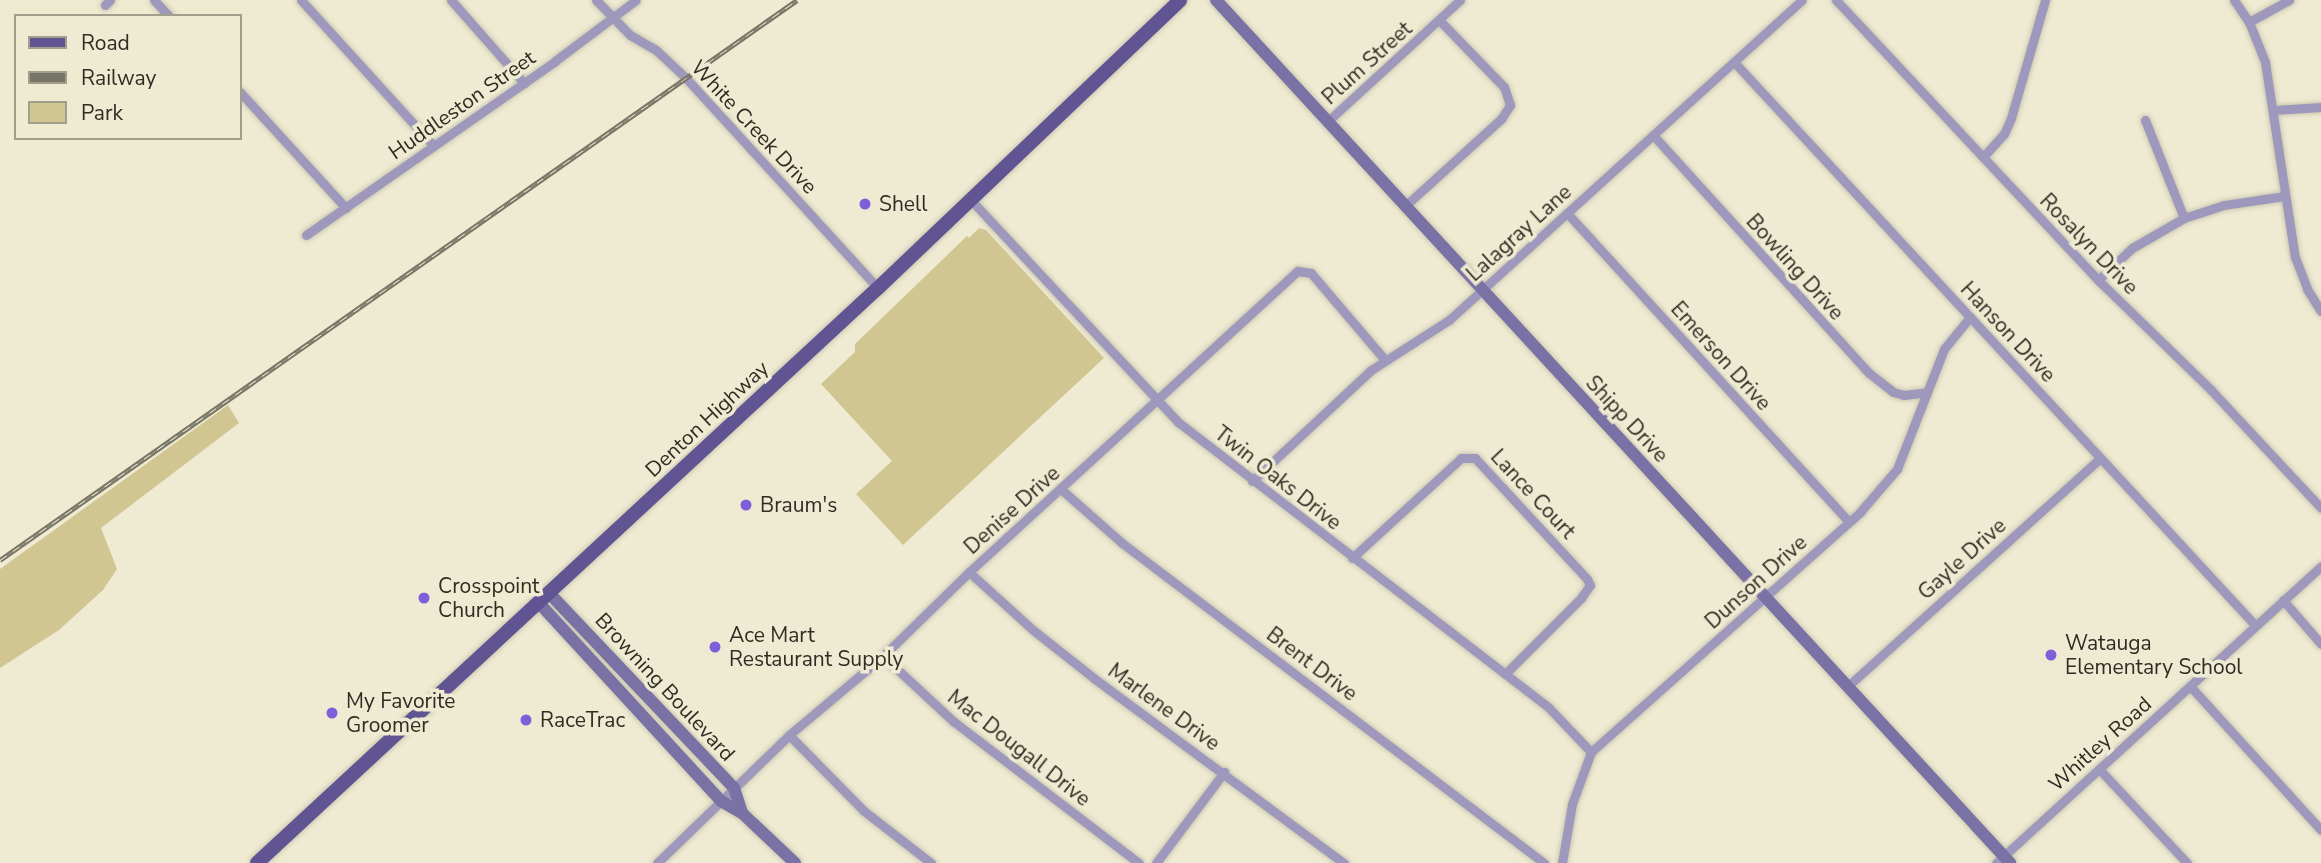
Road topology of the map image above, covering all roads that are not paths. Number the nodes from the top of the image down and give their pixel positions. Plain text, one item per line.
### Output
1 (154, 0) edge
2 (301, 0) edge
3 (451, 0) edge
4 (596, 0) edge
5 (636, 0) edge
6 (1180, 0) edge
7 (1216, 0) edge
8 (1460, 0) edge
9 (1801, 0) edge
10 (1836, 0) edge
11 (2234, 0) edge
12 (2289, 0) edge
13 (2043, 1) edge
14 (167, 14) edge
15 (613, 18) junction
16 (1440, 21) junction
17 (2249, 22) junction
18 (1734, 62) junction
19 (524, 83) junction
20 (242, 94) edge
21 (2321, 107) edge
22 (2274, 110) junction
23 (2145, 120) dead end
24 (1328, 121) junction
25 (1653, 135) junction
26 (434, 146) junction
27 (1983, 157) junction
28 (2285, 196) junction
29 (971, 200) junction
30 (1405, 206) junction
31 (346, 208) junction
32 (1567, 213) junction
33 (2184, 218) junction
34 (306, 235) dead end
35 (2098, 280) junction
36 (878, 288) junction
37 (1483, 290) junction
38 (2321, 311) edge
39 (1970, 317) junction
40 (1385, 360) junction
41 (1927, 392) junction
42 (1158, 401) junction
43 (2100, 457) junction
44 (1252, 481) junction
45 (1062, 490) junction
46 (2321, 508) edge
47 (1849, 522) junction
48 (1353, 558) junction
49 (2321, 566) edge
50 (969, 572) junction
51 (1764, 596) junction
52 (544, 598) junction
53 (2283, 600) junction
54 (2255, 625) junction
55 (2321, 644) edge
56 (883, 656) junction
57 (1505, 674) junction
58 (633, 682) junction
59 (1848, 686) junction
60 (2190, 686) junction
61 (621, 694) junction
62 (789, 735) junction
63 (1591, 752) junction
64 (2099, 769) junction
65 (1224, 772) junction
66 (734, 788) junction
67 (721, 801) junction
68 (742, 813) junction
69 (2321, 830) edge
70 (662, 861) edge
71 (2003, 861) edge
72 (257, 863) edge
73 (795, 863) edge
74 (931, 863) edge
75 (1139, 863) edge
76 (1156, 863) edge
77 (1343, 863) edge
78 (1544, 863) edge
79 (1562, 863) edge
80 (2187, 863) edge

1 - 14 street
2 - 26 street
3 - 19 street
4 - 15 street, White Creek Drive
5 - 15 street, Huddleston Street
6 - 29 main road, Denton Highway
7 - 24 street, Shipp Drive
8 - 16 street, Plum Street
9 - 18 street, Lalagray Lane
10 - 27 street, Rosalyn Drive
11 - 17 street
12 - 17 street
13 - 27 street
15 - 19 street, Huddleston Street
15 - 36 street, White Creek Drive
16 - 24 street, Plum Street
16 - 30 street
17 - 22 street
18 - 25 street, Lalagray Lane
18 - 39 street, Hanson Drive
19 - 26 street, Huddleston Street
20 - 31 street
21 - 22 street
22 - 28 street
23 - 33 street
24 - 30 street, Shipp Drive
25 - 32 street, Lalagray Lane
25 - 41 street, Bowling Drive
26 - 31 street, Huddleston Street
27 - 35 street, Rosalyn Drive
28 - 33 street
28 - 38 street
29 - 36 main road, Denton Highway
29 - 42 street, Twin Oaks Drive
30 - 37 street, Shipp Drive
31 - 34 street, Huddleston Street
32 - 37 street, Lalagray Lane
32 - 47 street, Emerson Drive
33 - 35 street
35 - 46 street, Rosalyn Drive
36 - 52 main road, Denton Highway
37 - 40 street, Lalagray Lane
37 - 51 street, Shipp Drive
39 - 41 street, Dunson Drive
39 - 43 street, Hanson Drive
40 - 42 street, Denise Drive
40 - 44 street, Lalagray Lane
41 - 47 street, Dunson Drive
42 - 44 street, Twin Oaks Drive
42 - 45 street, Denise Drive
43 - 54 street, Hanson Drive
43 - 59 street, Gayle Drive
44 - 48 street, Twin Oaks Drive
45 - 50 street, Denise Drive
45 - 78 street, Brent Drive
47 - 51 street, Dunson Drive
48 - 57 street, Twin Oaks Drive
48 - 57 street, Lance Court
49 - 53 street, Whitley Road
50 - 56 street, Denise Drive
50 - 65 street, Marlene Drive
51 - 59 street, Shipp Drive
51 - 63 street, Dunson Drive
52 - 58 street, Browning Boulevard
52 - 61 street, Browning Boulevard
52 - 72 main road, Denton Highway
53 - 54 street, Whitley Road
53 - 55 street
54 - 60 street, Whitley Road
56 - 62 street, Denise Drive
56 - 75 street, Mac Dougall Drive
57 - 63 street, Twin Oaks Drive
58 - 61 street
58 - 66 street, Browning Boulevard
59 - 71 street, Shipp Drive
60 - 64 street, Whitley Road
60 - 69 street
61 - 67 street, Browning Boulevard
62 - 66 street, Denise Drive
62 - 74 street
63 - 79 street, Dunson Drive
64 - 71 street, Whitley Road
64 - 80 street
65 - 76 street
65 - 77 street, Marlene Drive
66 - 67 street, Denise Drive
66 - 68 street, Browning Boulevard
67 - 68 street, Browning Boulevard
67 - 70 street, Denise Drive
68 - 73 street, Browning Boulevard

